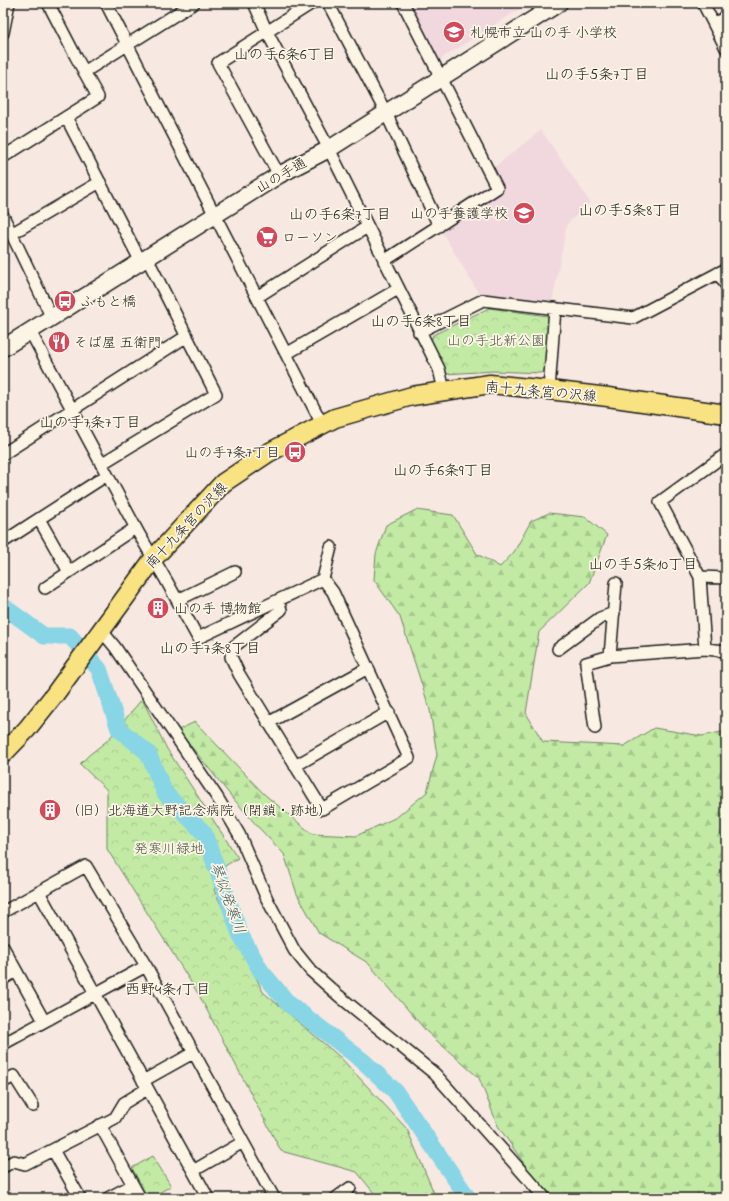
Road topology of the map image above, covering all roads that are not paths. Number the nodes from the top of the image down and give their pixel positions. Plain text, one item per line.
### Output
1 (9, 3) edge
2 (48, 3) edge
3 (106, 3) edge
4 (194, 3) edge
5 (254, 3) edge
6 (312, 3) edge
7 (328, 3) edge
8 (403, 3) edge
9 (559, 3) edge
10 (703, 3) edge
11 (181, 6) edge
12 (726, 17) edge
13 (714, 24) junction
14 (267, 32) junction
15 (3, 33) edge
16 (127, 45) junction
17 (726, 48) edge
18 (84, 72) junction
19 (442, 78) junction
20 (386, 113) junction
21 (66, 118) junction
22 (329, 149) junction
23 (3, 157) edge
24 (279, 175) junction
25 (100, 182) junction
26 (215, 215) junction
27 (3, 216) edge
28 (439, 226) junction
29 (367, 227) junction
30 (12, 234) junction
31 (144, 260) junction
32 (384, 261) junction
33 (722, 271) edge
34 (726, 285) edge
35 (398, 289) junction
36 (257, 297) junction
37 (556, 308) junction
38 (52, 318) junction
39 (30, 331) junction
40 (419, 332) junction
41 (187, 336) junction
42 (3, 348) edge
43 (286, 354) junction
44 (444, 390) junction
45 (549, 390) junction
46 (72, 409) junction
47 (726, 414) edge
48 (322, 424) junction
49 (3, 454) edge
50 (726, 454) edge
51 (101, 464) junction
52 (107, 475) junction
53 (39, 519) junction
54 (136, 528) junction
55 (3, 542) edge
56 (331, 547) dead end
57 (154, 558) junction
58 (69, 572) junction
59 (235, 572) dead end
60 (700, 577) junction
61 (323, 578) junction
62 (726, 578) edge
63 (616, 583) dead end
64 (45, 588) dead end
65 (178, 600) junction
66 (278, 600) junction
67 (614, 613) junction
68 (96, 637) junction
69 (558, 649) dead end
70 (704, 649) junction
71 (726, 651) edge
72 (610, 656) junction
73 (368, 668) junction
74 (389, 712) junction
75 (268, 723) junction
76 (595, 728) dead end
77 (3, 754) edge
78 (295, 766) junction
79 (38, 892) junction
80 (3, 912) edge
81 (3, 947) edge
82 (146, 966) junction
83 (16, 971) junction
84 (3, 979) edge
85 (94, 993) junction
86 (44, 1021) junction
87 (3, 1044) edge
88 (193, 1053) junction
89 (3, 1082) edge
90 (145, 1085) junction
91 (33, 1106) dead end
92 (100, 1126) junction
93 (243, 1142) junction
94 (53, 1150) junction
95 (3, 1168) edge
96 (193, 1171) junction
97 (132, 1185) junction
98 (80, 1198) edge
99 (108, 1198) edge
100 (140, 1198) edge
101 (208, 1198) edge
102 (274, 1198) edge
103 (545, 1198) edge

1 - 15 street
2 - 18 street
3 - 16 street
4 - 11 street
5 - 14 street
6 - 14 street
7 - 20 street
8 - 19 street
9 - 19 main road, 山の手通
10 - 13 street
11 - 16 street
12 - 13 street
13 - 17 street
14 - 22 street
14 - 24 street
16 - 18 street
16 - 26 street
18 - 21 street
19 - 20 main road, 山の手通
19 - 28 street
20 - 22 main road, 山の手通
20 - 28 street
21 - 23 street
21 - 25 street
22 - 24 main road, 山の手通
22 - 29 street
24 - 26 main road, 山の手通
25 - 30 street
25 - 31 street
26 - 31 main road, 山の手通
26 - 36 street
27 - 30 street
28 - 32 street
29 - 32 street
29 - 36 street
30 - 38 street
31 - 38 main road, 山の手通
31 - 41 street
32 - 35 street
33 - 34 street
33 - 37 street
35 - 40 street
35 - 43 street
36 - 43 street
37 - 40 street
37 - 45 street
38 - 39 main road, 山の手通
39 - 42 main road, 山の手通
39 - 46 street
40 - 44 street
41 - 46 street
41 - 51 street
43 - 48 street
44 - 45 main road, 南十九条宮の沢線
44 - 48 main road, 南十九条宮の沢線
45 - 47 main road, 南十九条宮の沢線
46 - 49 street
46 - 51 street
48 - 57 main road, 南十九条宮の沢線
50 - 60 street
51 - 52 street
52 - 53 street
52 - 54 street
53 - 55 street
53 - 58 street
54 - 57 street
54 - 58 street
56 - 61 street
57 - 65 street
57 - 68 main road, 南十九条宮の沢線
58 - 64 street
59 - 65 street
60 - 62 street
60 - 70 street
61 - 66 street
61 - 73 street
63 - 67 street
65 - 66 street
66 - 75 street
67 - 69 street
67 - 72 street
68 - 77 main road, 南十九条宮の沢線
68 - 103 street
70 - 71 street
70 - 72 street
72 - 76 street
73 - 74 street
73 - 75 street
74 - 78 street
74 - 78 street
75 - 78 street
79 - 80 street
79 - 82 street
79 - 85 street
81 - 83 street
82 - 85 street
82 - 88 street
83 - 84 street
83 - 86 street
85 - 86 street
85 - 90 street
86 - 87 street
88 - 90 street
88 - 93 street
89 - 91 street
90 - 92 street
90 - 96 street
92 - 94 street
92 - 97 street
93 - 96 street
93 - 102 street
94 - 95 street
94 - 98 street
96 - 101 street
97 - 99 street
97 - 100 street

